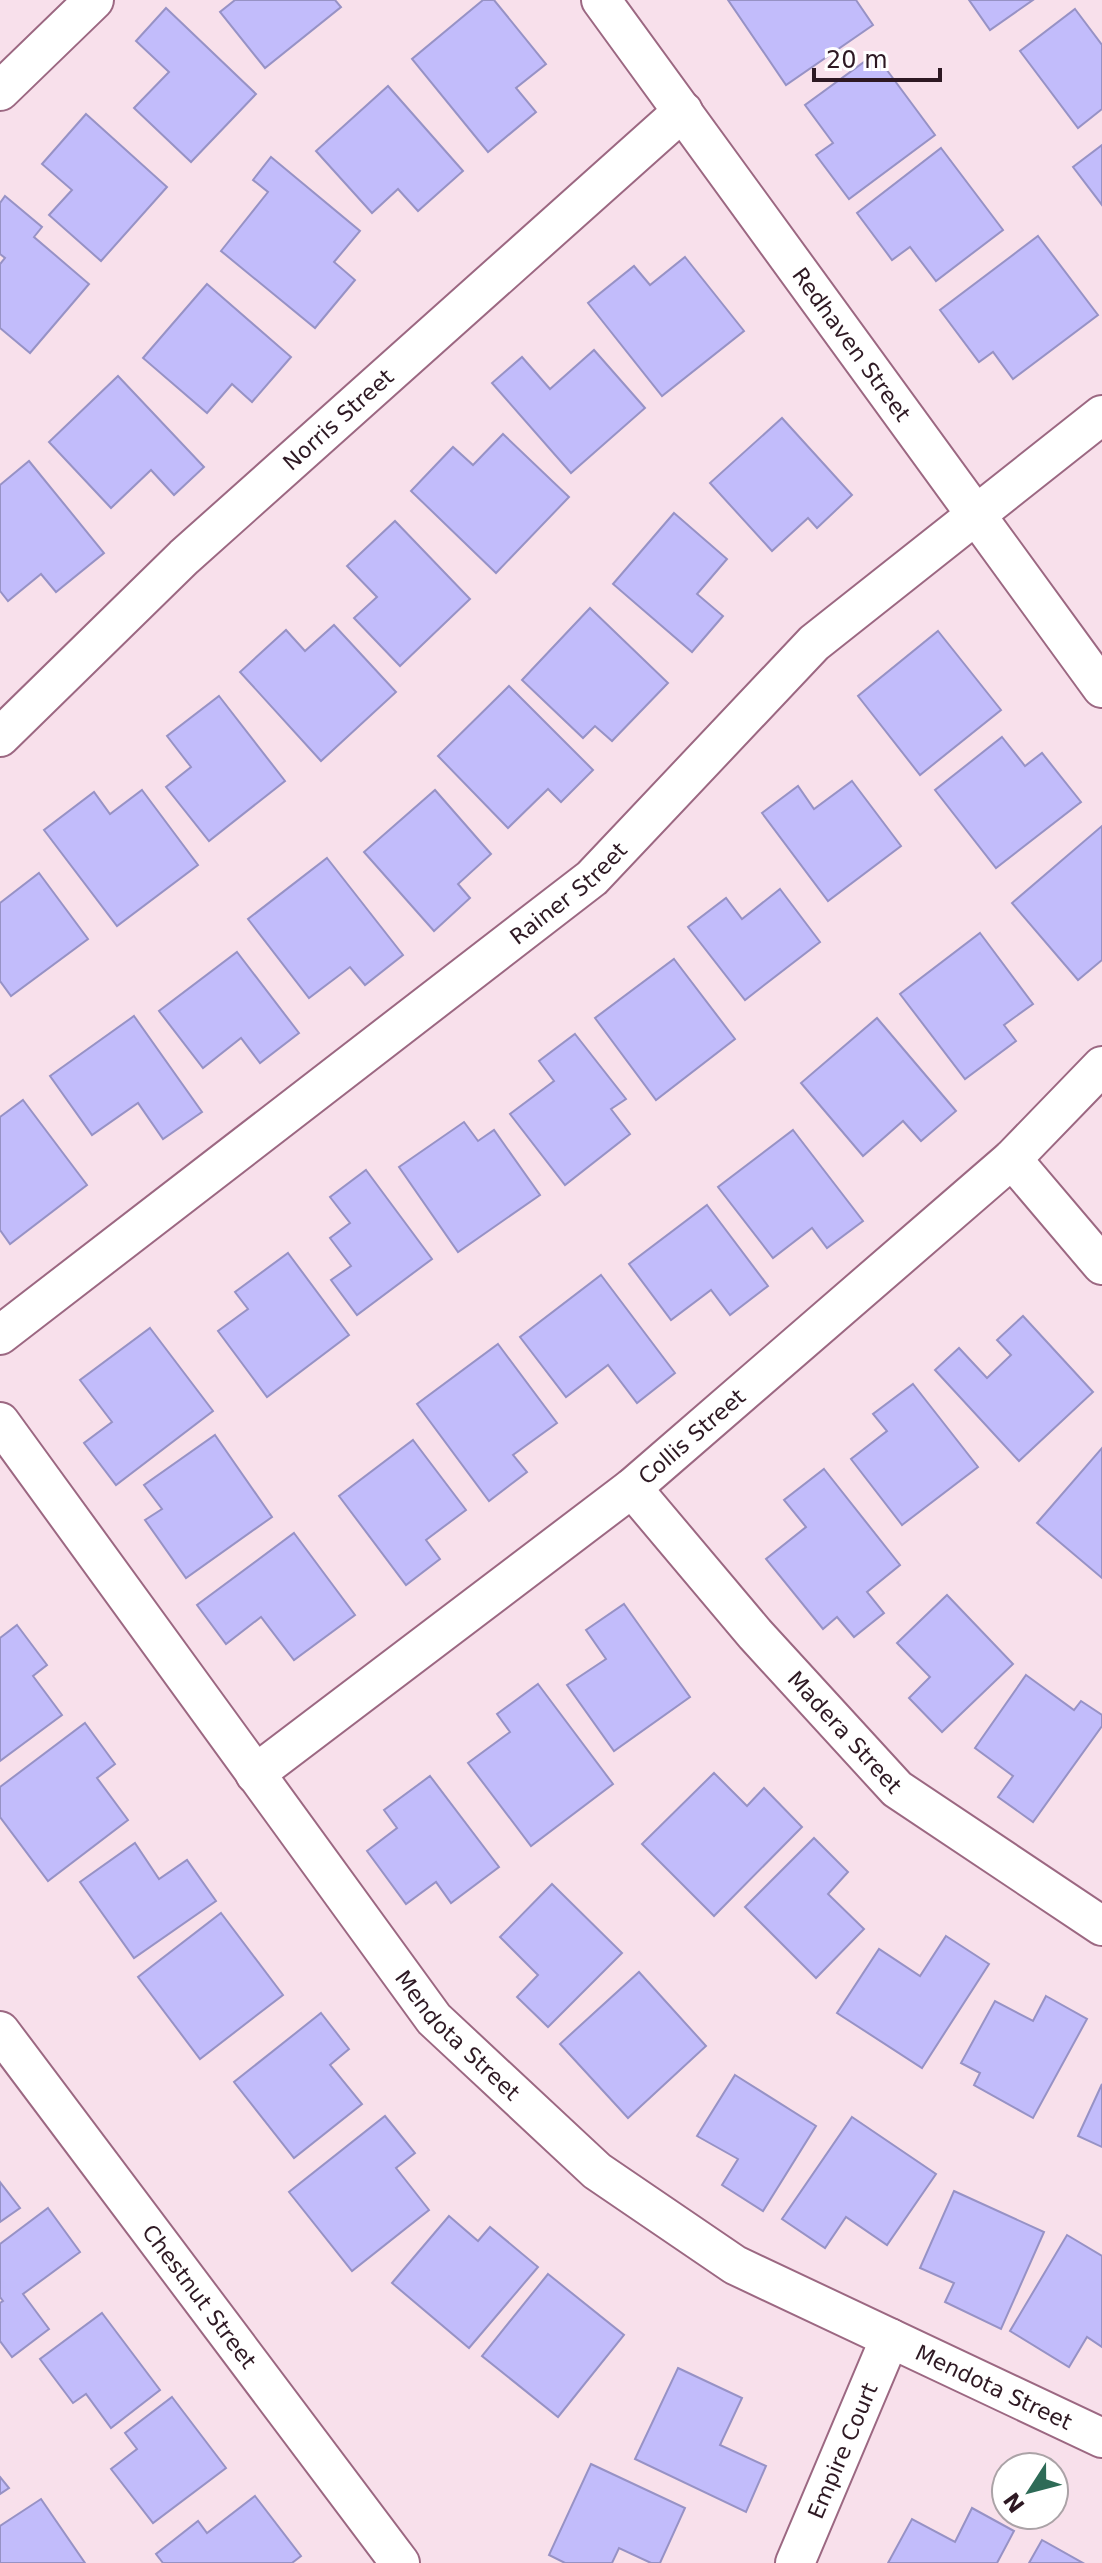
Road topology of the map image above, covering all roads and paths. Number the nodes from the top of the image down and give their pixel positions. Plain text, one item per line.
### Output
1 (94, 0) edge
2 (601, 0) edge
3 (0, 91) edge
4 (683, 111) junction
5 (1102, 415) edge
6 (978, 515) junction
7 (1102, 688) edge
8 (0, 737) edge
9 (1102, 1066) edge
10 (1012, 1159) junction
11 (1102, 1265) edge
12 (0, 1335) edge
13 (0, 1422) edge
14 (632, 1488) junction
15 (255, 1774) junction
16 (1102, 1926) edge
17 (0, 2031) edge
18 (890, 2338) junction
19 (1102, 2438) edge
20 (400, 2563) edge
21 (795, 2563) edge

1 - 3 street
2 - 4 street, Redhaven Street
4 - 6 street, Redhaven Street
4 - 8 street, Norris Street
5 - 6 street, Rainer Street
6 - 7 street, Redhaven Street
6 - 12 street, Rainer Street
9 - 10 street, Collis Street
10 - 11 street
10 - 14 street, Collis Street
13 - 15 street, Mendota Street
14 - 15 street, Collis Street
14 - 16 street, Madera Street
15 - 18 street, Mendota Street
17 - 20 street, Chestnut Street
18 - 19 street, Mendota Street
18 - 21 street, Empire Court

